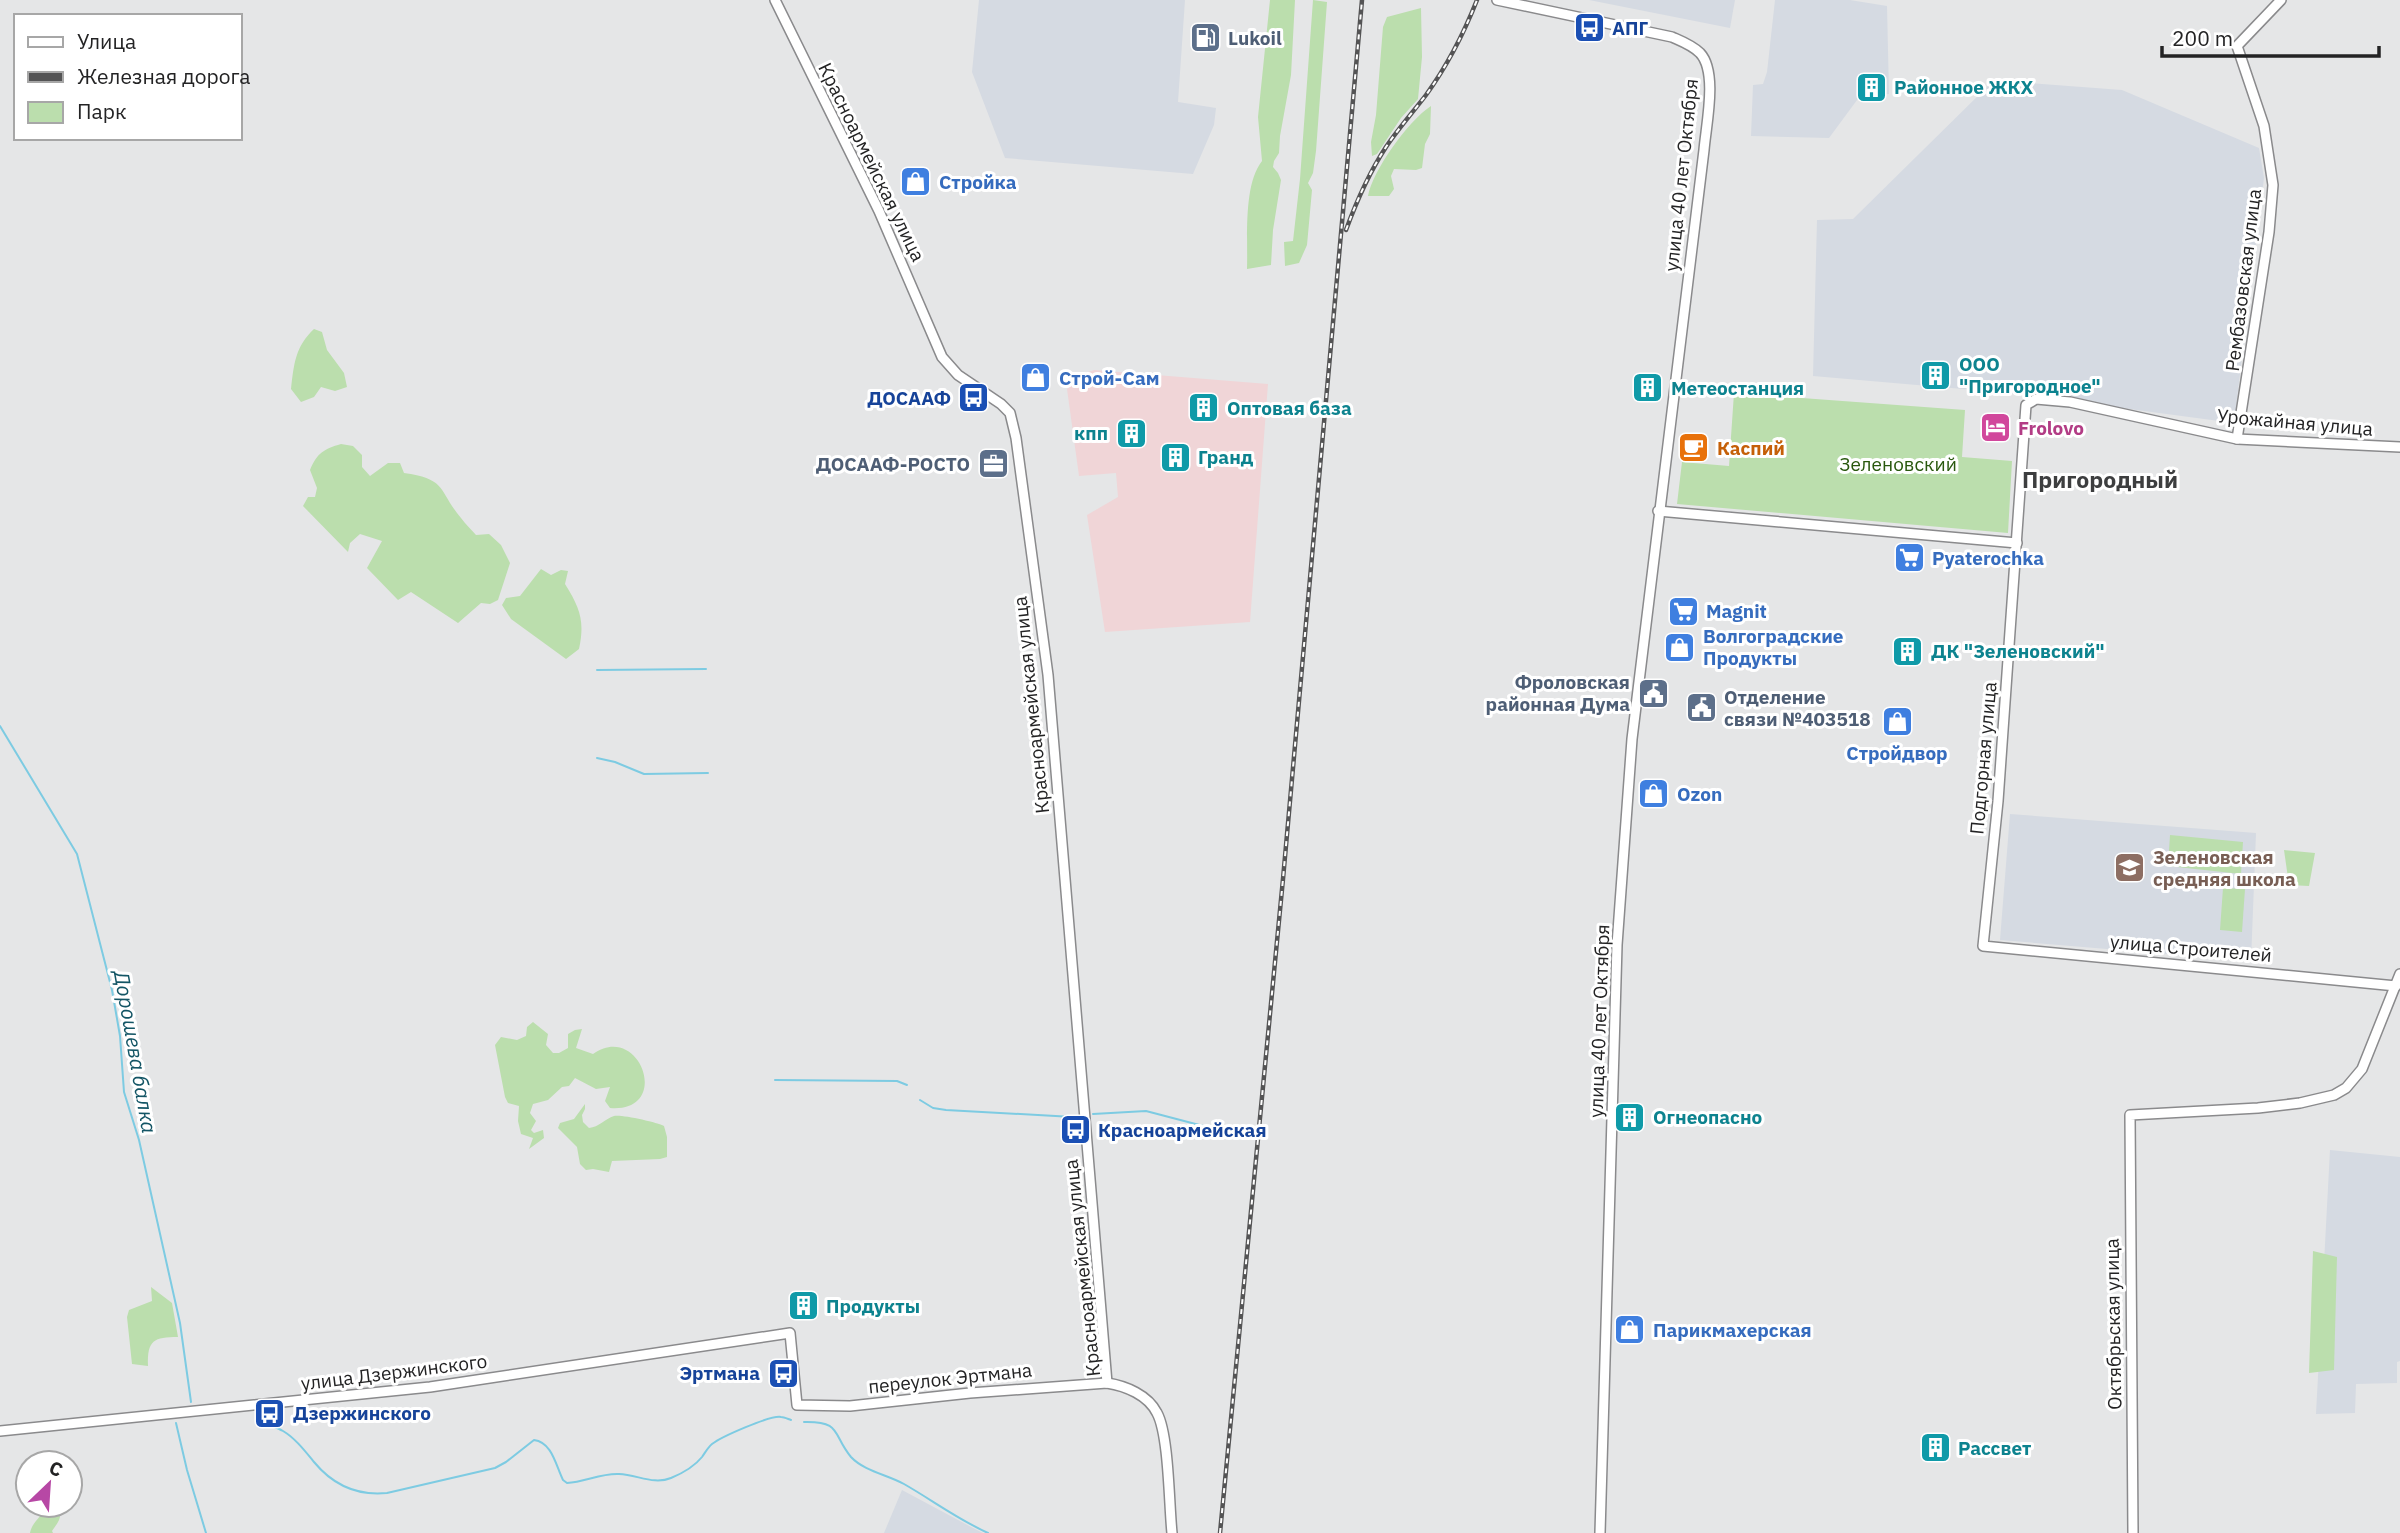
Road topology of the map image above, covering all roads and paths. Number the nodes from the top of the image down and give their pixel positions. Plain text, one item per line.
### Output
1 (775, 0) edge
2 (1497, 0) edge
3 (2281, 0) edge
4 (2026, 405) joint
5 (2237, 439) junction
6 (2400, 447) edge
7 (1658, 511) junction
8 (2017, 543) junction
9 (1983, 946) joint
10 (2400, 975) edge
11 (2396, 985) junction
12 (1107, 1383) junction
13 (797, 1405) joint
14 (0, 1432) edge
15 (1172, 1533) edge
16 (1600, 1533) edge
17 (2133, 1533) edge

1 - 12 street, Красноармейская улица
2 - 7 street, улица 40 лет Октября
3 - 5 street, Рембазовская улица
4 - 5 street, Урожайная улица
4 - 8 street, Подгорная улица
5 - 6 street, Урожайная улица
7 - 8 street
7 - 16 street, улица 40 лет Октября
8 - 9 street, Подгорная улица
9 - 11 street, улица Строителей
10 - 11 street
11 - 17 street, Октябрьская улица
12 - 13 street, переулок Эртмана
12 - 15 street, Красноармейская улица
13 - 14 street, улица Дзержинского

